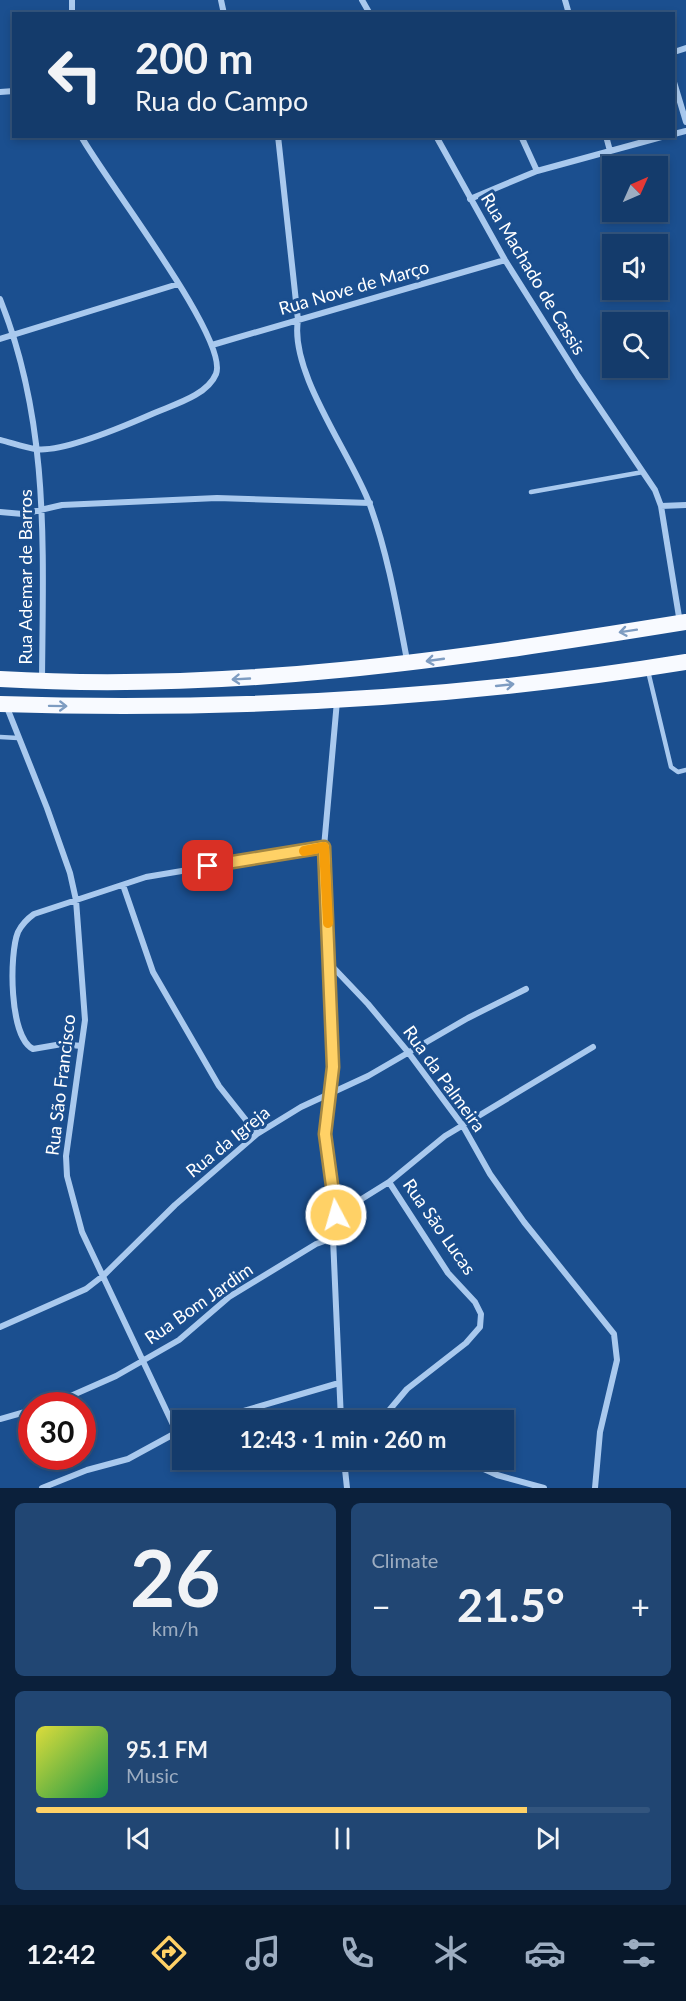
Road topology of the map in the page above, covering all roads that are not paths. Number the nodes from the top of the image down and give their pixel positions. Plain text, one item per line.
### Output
1 (675, 85) edge
2 (686, 122) edge
3 (82, 138) edge
4 (278, 138) edge
5 (437, 138) edge
6 (522, 138) edge
7 (607, 138) edge
8 (657, 138) edge
9 (610, 150) junction
10 (537, 171) junction
11 (470, 199) junction
12 (505, 260) junction
13 (178, 284) junction
14 (0, 299) edge
15 (298, 320) junction
16 (15, 335) junction
17 (0, 339) edge
18 (212, 345) junction
19 (0, 440) edge
20 (37, 450) junction
21 (643, 472) junction
22 (531, 492) dead end
23 (369, 503) junction
24 (686, 505) edge
25 (661, 506) junction
26 (44, 510) junction
27 (0, 512) edge
28 (683, 623) edge
29 (686, 662) edge
30 (408, 664) junction
31 (647, 668) junction
32 (0, 679) edge
33 (42, 681) junction
34 (337, 700) junction
35 (3, 704) edge
36 (0, 737) edge
37 (18, 738) junction
38 (686, 770) edge
39 (324, 847) junction
40 (123, 885) junction
41 (76, 900) junction
42 (329, 963) junction
43 (526, 989) dead end
44 (81, 1046) junction
45 (593, 1047) dead end
46 (408, 1052) junction
47 (328, 1095) junction
48 (463, 1126) junction
49 (257, 1134) junction
50 (389, 1182) junction
51 (336, 1215) junction
52 (333, 1238) junction
53 (104, 1275) junction
54 (0, 1327) edge
55 (143, 1360) junction
56 (339, 1383) junction
57 (80, 1392) edge
58 (247, 1410) edge
59 (340, 1410) edge
60 (389, 1410) edge
61 (18, 1414) edge
62 (172, 1415) edge
63 (0, 1419) edge
64 (172, 1435) edge
65 (345, 1470) edge
66 (486, 1470) edge
67 (42, 1488) edge
68 (347, 1488) edge
69 (544, 1488) edge
70 (595, 1488) edge

1 - 2 street
3 - 13 street
4 - 15 street
5 - 11 street, Rua Machado de Cassis
6 - 10 street
7 - 9 street
8 - 9 street
9 - 10 street
10 - 11 street
11 - 12 street, Rua Machado de Cassis
12 - 15 street, Rua Nove de Março
12 - 21 street, Rua Machado de Cassis
13 - 16 street
13 - 18 street
14 - 16 street, Rua Ademar de Barros
15 - 18 street, Rua Nove de Março
15 - 23 street
16 - 17 street
16 - 20 street, Rua Ademar de Barros
18 - 20 street
19 - 20 street
20 - 26 street, Rua Ademar de Barros
21 - 22 lane
21 - 25 street, Rua Machado de Cassis
23 - 26 street
23 - 30 street
24 - 25 street
25 - 28 street, Rua Machado de Cassis
26 - 27 street
26 - 33 street, Rua Ademar de Barros
28 -> 30 highway
29 - 31 highway
30 -> 33 highway
34 -> 31 highway
31 - 38 lane
32 - 33 highway
35 -> 34 highway
34 - 39 street
35 - 37 street, Rua São Francisco
36 - 37 lane
37 - 41 street, Rua São Francisco
39 - 40 street
39 - 42 street
40 - 41 street
40 - 49 street
41 - 44 street, Rua São Francisco
41 - 44 street
42 - 46 street, Rua da Palmeira
42 - 47 street
43 - 46 street, Rua da Igreja
44 - 53 street, Rua São Francisco
45 - 48 street
46 - 47 street, Rua da Igreja
46 - 48 street, Rua da Palmeira
47 - 49 street, Rua da Igreja
47 - 51 street
48 - 50 street
48 - 70 street, Rua da Palmeira
49 - 53 street, Rua da Igreja
50 - 51 street
50 - 60 street, Rua São Lucas
51 - 52 street
52 - 55 street, Rua Bom Jardim
52 - 56 street
53 - 54 street, Rua da Igreja
53 - 55 street, Rua São Francisco
55 - 57 street, Rua Bom Jardim
55 - 62 street, Rua São Francisco
56 - 58 street
56 - 59 street
61 - 63 street
64 - 67 street
65 - 68 street
66 - 69 street

